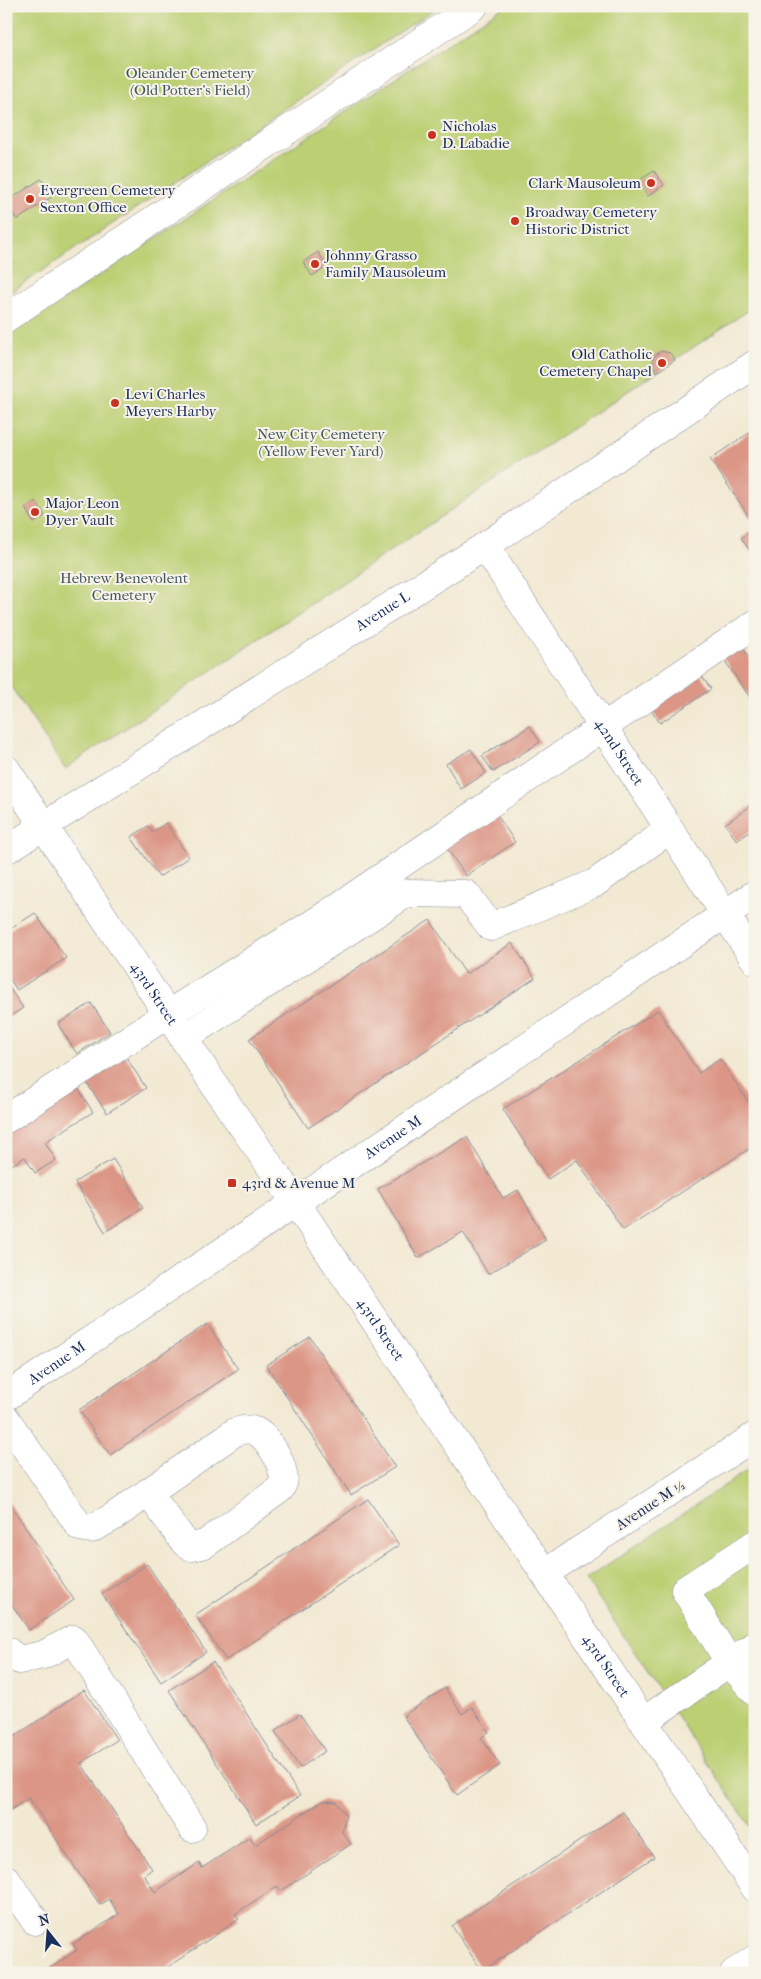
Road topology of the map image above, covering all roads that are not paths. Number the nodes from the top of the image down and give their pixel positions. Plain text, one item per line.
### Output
1 (474, 6) edge
2 (6, 318) edge
3 (755, 364) edge
4 (485, 546) junction
5 (755, 624) edge
6 (603, 727) junction
7 (6, 769) edge
8 (44, 826) junction
9 (670, 829) junction
10 (6, 850) edge
11 (755, 894) edge
12 (725, 914) junction
13 (755, 960) edge
14 (168, 1014) junction
15 (183, 1038) junction
16 (6, 1120) edge
17 (296, 1202) junction
18 (6, 1397) edge
19 (6, 1419) edge
20 (755, 1436) edge
21 (148, 1492) junction
22 (755, 1544) edge
23 (545, 1573) junction
24 (755, 1645) edge
25 (6, 1650) edge
26 (729, 1662) junction
27 (755, 1692) edge
28 (644, 1721) junction
29 (192, 1828) dead end
30 (6, 1879) edge
31 (755, 1888) edge
32 (35, 1921) dead end
33 (755, 1959) edge
34 (734, 1973) edge

1 - 2 street
3 - 4 street, Avenue L
4 - 6 street, 42nd Street
4 - 8 street, Avenue L
5 - 6 street
6 - 9 street, 42nd Street
6 - 14 street
7 - 8 street, 43rd Street
8 - 10 street, Avenue L
8 - 14 street, 43rd Street
9 - 12 street, 42nd Street
9 - 15 street
11 - 12 street, Avenue M
12 - 13 street, 42nd Street
12 - 17 street, Avenue M
14 - 15 street, 43rd Street
14 - 16 street
15 - 17 street, 43rd Street
17 - 18 street, Avenue M
17 - 23 street, 43rd Street
19 - 21 street
20 - 23 street, Avenue M ½
21 - 21 street
22 - 26 street
23 - 28 street, 43rd Street
24 - 26 street
25 - 29 street
26 - 27 street
26 - 28 street
28 - 31 street, 43rd Street
30 - 32 street
33 - 34 street

